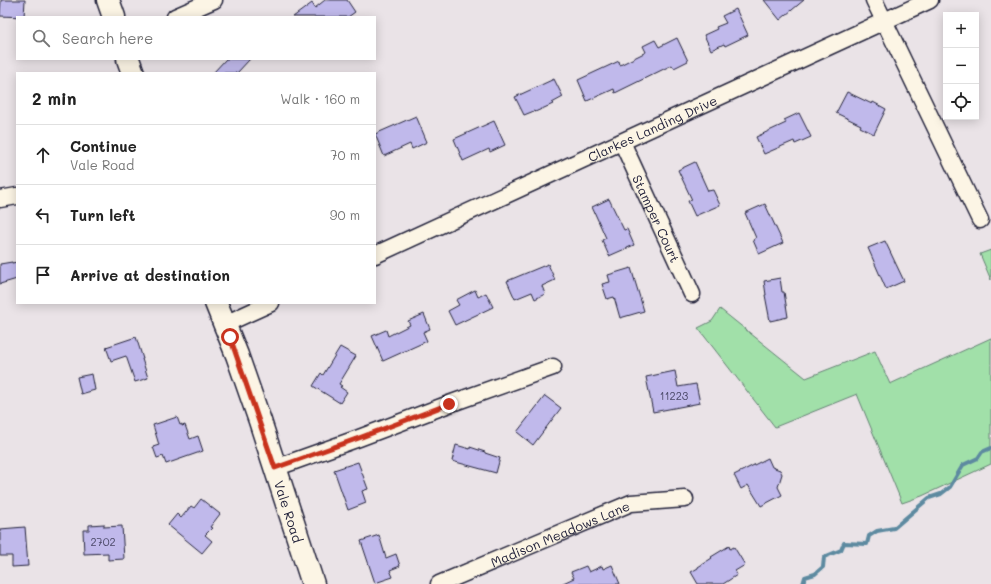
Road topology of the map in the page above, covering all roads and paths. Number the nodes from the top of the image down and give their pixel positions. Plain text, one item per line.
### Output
1 (108, 0) edge
2 (214, 0) edge
3 (874, 0) edge
4 (930, 0) edge
5 (114, 16) edge
6 (177, 16) edge
7 (884, 21) junction
8 (128, 60) edge
9 (133, 72) edge
10 (622, 142) junction
11 (16, 196) edge
12 (0, 199) edge
13 (980, 220) dead end
14 (376, 255) edge
15 (692, 294) dead end
16 (216, 304) edge
17 (269, 304) edge
18 (225, 324) junction
19 (553, 367) dead end
20 (275, 468) junction
21 (685, 499) dead end
22 (313, 584) edge
23 (439, 584) edge

1 - 5 main road
2 - 6 street
3 - 7 street
4 - 7 street, Clarkes Landing Drive
7 - 10 street, Clarkes Landing Drive
7 - 13 street
8 - 9 main road
10 - 14 street, Clarkes Landing Drive
10 - 15 street, Stamper Court
11 - 12 street
16 - 18 main road, Vale Road
17 - 18 street
18 - 20 main road, Vale Road
19 - 20 street
20 - 22 main road, Vale Road
21 - 23 street, Madison Meadows Lane

